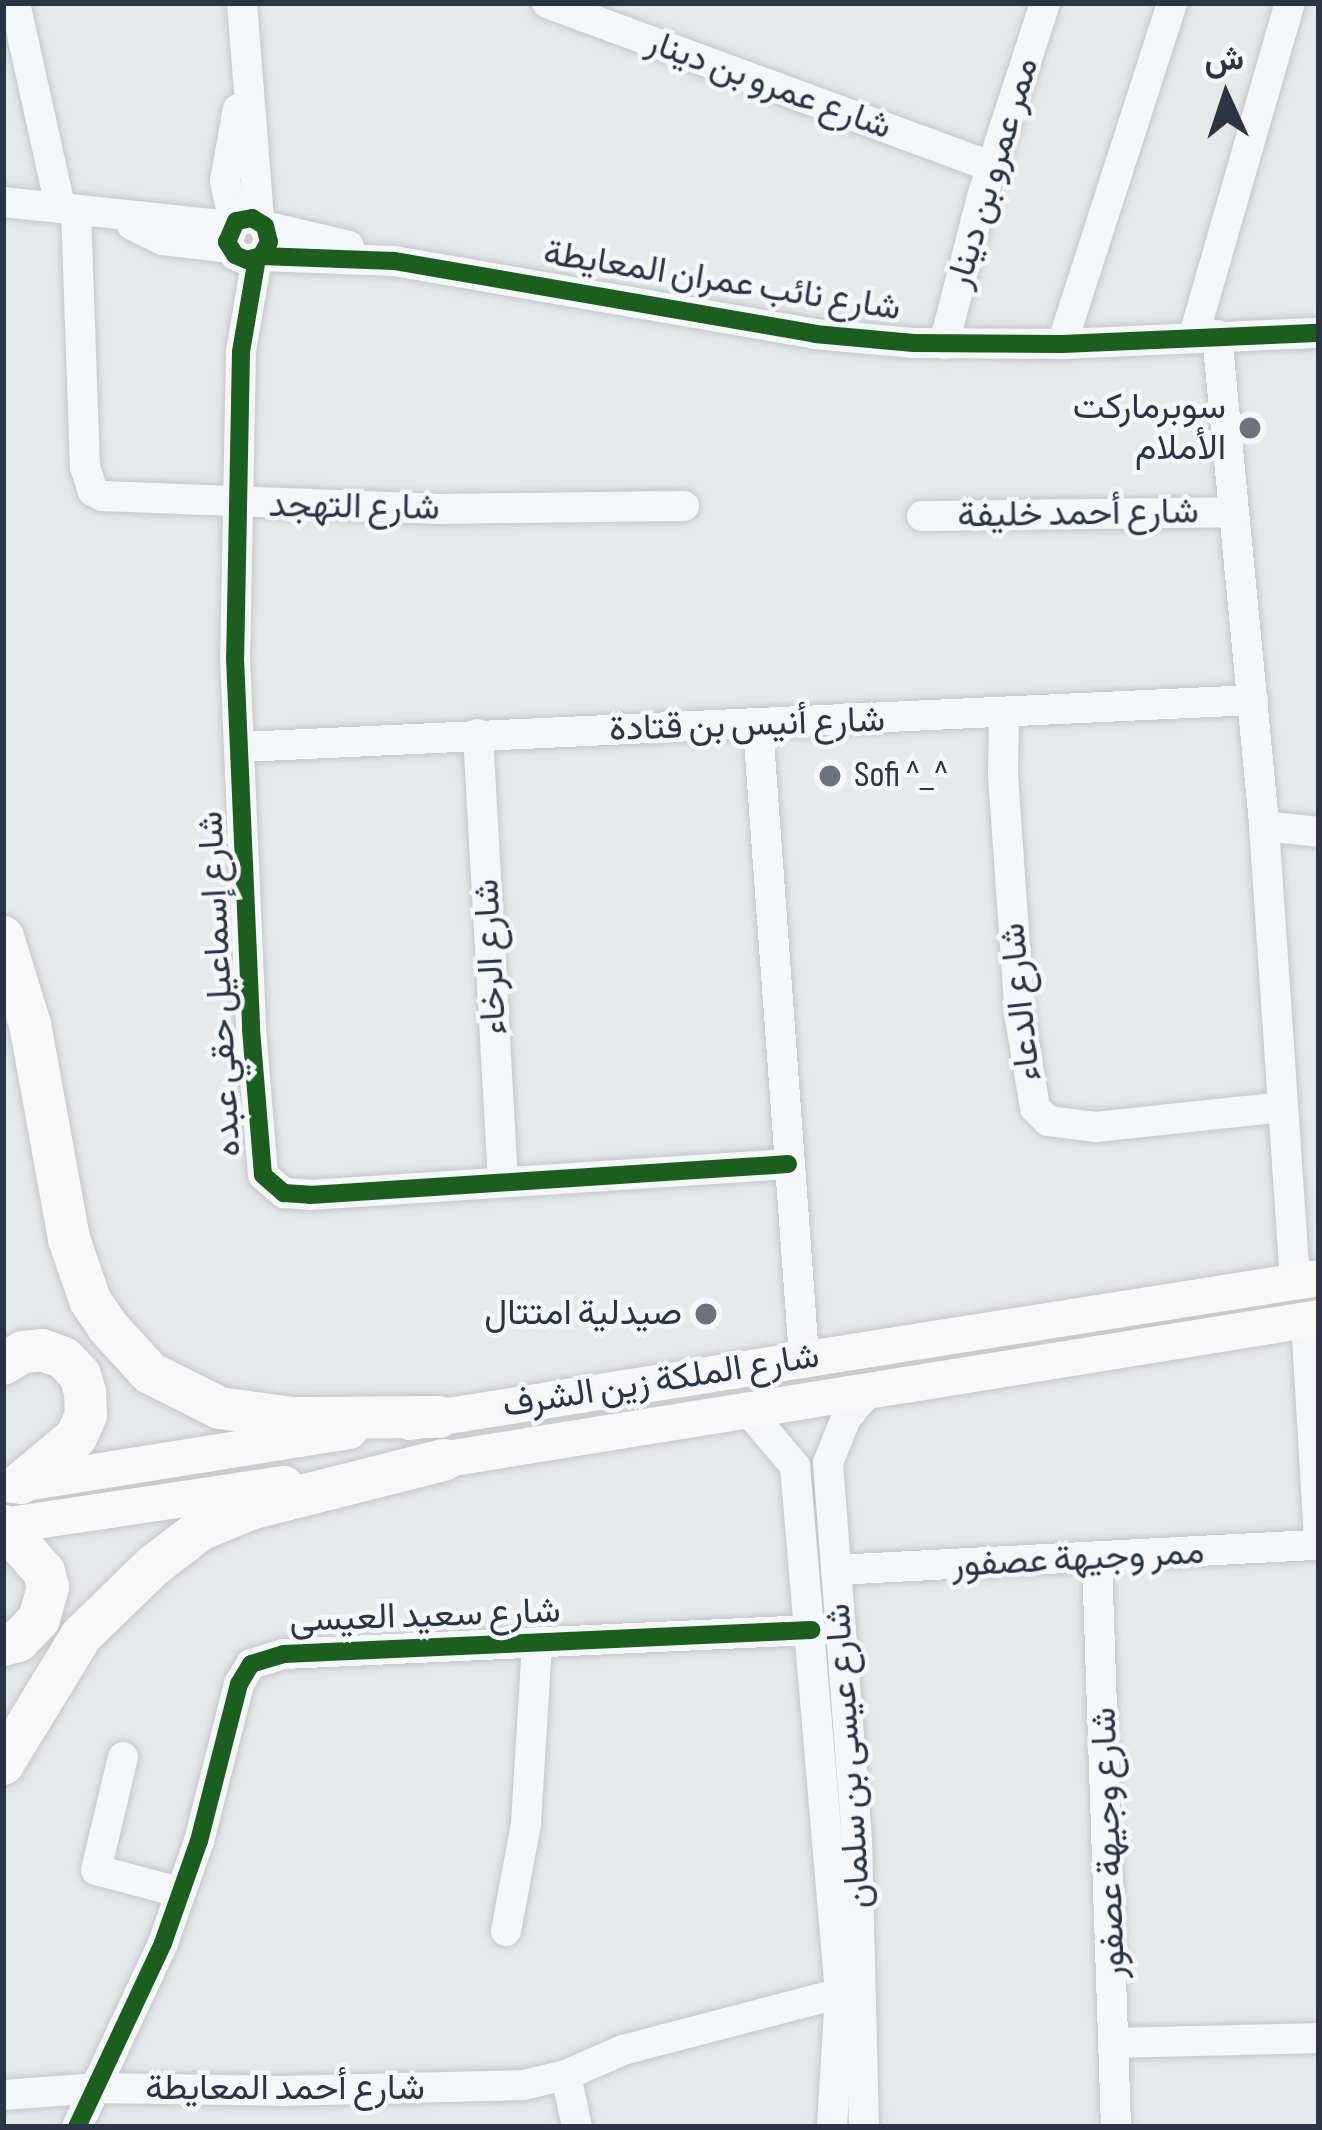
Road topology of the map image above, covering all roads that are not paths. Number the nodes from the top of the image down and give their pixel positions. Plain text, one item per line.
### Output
1 (15, 3) edge
2 (242, 3) edge
3 (547, 3) edge
4 (1045, 3) edge
5 (1172, 3) edge
6 (1290, 3) edge
7 (992, 167) junction
8 (3, 202) edge
9 (68, 208) junction
10 (246, 239) junction
11 (1319, 334) edge
12 (1205, 335) junction
13 (944, 344) junction
14 (1062, 344) junction
15 (236, 505) junction
16 (684, 506) dead end
17 (1234, 512) junction
18 (922, 516) dead end
19 (1252, 700) junction
20 (1004, 712) junction
21 (758, 727) junction
22 (478, 734) junction
23 (242, 747) junction
24 (1264, 826) junction
25 (1319, 832) edge
26 (3, 937) edge
27 (1282, 1107) junction
28 (788, 1164) junction
29 (503, 1180) junction
30 (1307, 1280) edge
31 (1313, 1319) edge
32 (804, 1357) junction
33 (3, 1364) edge
34 (865, 1395) junction
35 (750, 1413) junction
36 (440, 1417) junction
37 (444, 1460) junction
38 (828, 1463) junction
39 (795, 1466) junction
40 (12, 1485) edge
41 (3, 1526) edge
42 (1319, 1542) edge
43 (1096, 1560) junction
44 (836, 1570) junction
45 (811, 1630) junction
46 (537, 1645) junction
47 (3, 1646) edge
48 (123, 1757) dead end
49 (3, 1764) edge
50 (179, 1892) junction
51 (506, 1931) dead end
52 (840, 1994) junction
53 (1319, 2038) edge
54 (1116, 2043) junction
55 (566, 2075) junction
56 (98, 2088) junction
57 (3, 2095) edge
58 (77, 2127) edge
59 (577, 2127) edge
60 (832, 2127) edge
61 (864, 2127) edge
62 (1116, 2127) edge

1 - 9 street
2 - 10 street, شارع إسماعيل حقي عبده
3 - 7 street, شارع عمرو بن دينار
4 - 7 street, ممر عمرو بن دينار
5 - 14 street
6 - 12 street
7 - 13 street, ممر عمرو بن دينار
8 - 9 street, شارع نائب عمران المعايطة
9 - 10 street, شارع نائب عمران المعايطة
9 - 15 street, شارع التهجد
10 - 13 street, شارع نائب عمران المعايطة
10 - 15 street, شارع إسماعيل حقي عبده
11 - 12 street, شارع نائب عمران المعايطة
12 - 14 street, شارع نائب عمران المعايطة
12 - 17 street
13 - 14 street, شارع نائب عمران المعايطة
15 - 16 street, شارع التهجد
15 - 23 street, شارع إسماعيل حقي عبده
17 - 18 street, شارع أحمد خليفة
17 - 19 street
19 - 20 street, شارع أنيس بن قتادة
19 - 24 street
20 - 21 street, شارع أنيس بن قتادة
20 - 27 street, شارع الدعاء
21 - 22 street, شارع أنيس بن قتادة
21 - 28 street
22 - 23 street, شارع أنيس بن قتادة
22 - 29 street, شارع الرخاء
23 - 29 street, شارع إسماعيل حقي عبده
24 - 25 street
24 - 27 street
26 - 36 highway
27 - 30 street
28 - 29 street, شارع إسماعيل حقي عبده
28 - 32 street
30 - 32 main road, شارع الملكة زين الشرف
31 - 34 main road, شارع الملكة زين الشرف
31 - 42 street
32 - 36 main road, شارع الملكة زين الشرف
33 - 40 highway
34 - 35 main road, شارع الملكة زين الشرف
34 - 38 street, شارع عيسى بن سلمان
35 - 37 main road, شارع الملكة زين الشرف
35 - 39 street
36 - 40 main road, شارع الملكة زين الشرف
37 - 41 main road, شارع الملكة زين الشرف
37 - 49 highway
38 - 39 street
38 - 44 street, شارع عيسى بن سلمان
39 - 45 street, شارع عيسى بن سلمان
41 - 47 highway
42 - 43 street, ممر وجيهة عصفور
43 - 44 street, ممر وجيهة عصفور
43 - 54 street, شارع وجيهة عصفور
44 - 61 street, شارع عيسى بن سلمان
45 - 46 street, شارع سعيد العيسى
45 - 52 street, شارع عيسى بن سلمان
46 - 50 street, شارع سعيد العيسى
46 - 51 street
48 - 50 street
50 - 56 street, شارع سعيد العيسى
52 - 55 street, شارع أحمد المعايطة
52 - 60 street, شارع عيسى بن سلمان
53 - 54 street
54 - 62 street, شارع وجيهة عصفور
55 - 56 street, شارع أحمد المعايطة
55 - 59 street
56 - 57 street, شارع أحمد المعايطة
56 - 58 street, شارع سعيد العيسى

